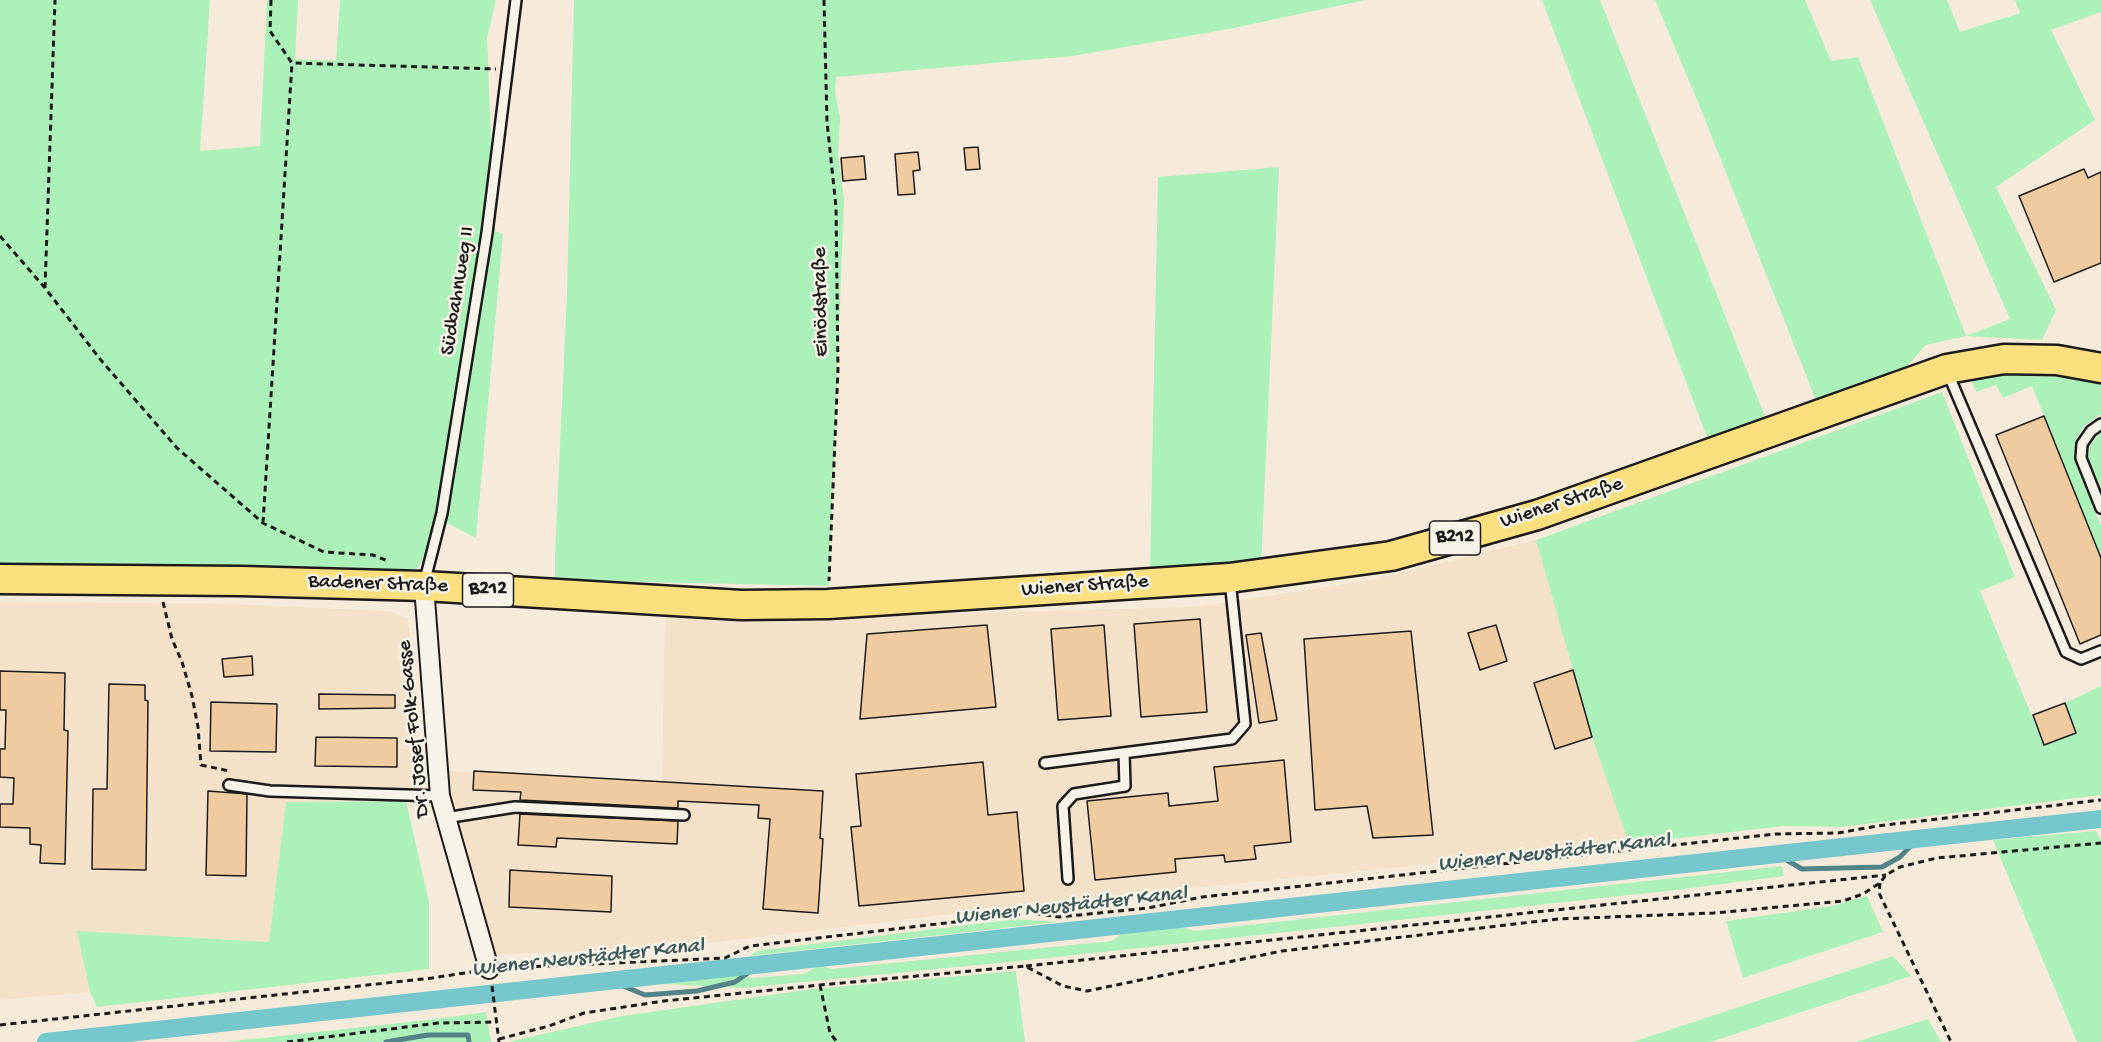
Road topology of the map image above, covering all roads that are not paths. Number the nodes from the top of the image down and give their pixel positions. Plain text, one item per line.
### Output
1 (516, 0) edge
2 (2101, 368) edge
3 (1947, 369) junction
4 (2101, 424) edge
5 (2101, 508) edge
6 (1229, 578) junction
7 (0, 579) edge
8 (424, 586) junction
9 (828, 604) joint
10 (2101, 651) edge
11 (1124, 753) junction
12 (1045, 763) dead end
13 (229, 785) road end
14 (440, 796) junction
15 (684, 815) dead end
16 (445, 818) junction
17 (1068, 879) dead end
18 (489, 969) road end

1 - 8 lane, Südbahnweg II
2 - 3 main road, Wiener Straße / B212
3 - 6 main road, Wiener Straße / B212
3 - 10 lane
4 - 5 lane
6 - 9 main road, Wiener Straße / B212
6 - 11 lane
7 - 8 main road, Badener Straße / B212
8 - 9 main road, Badener Straße / B212
8 - 14 street, Dr. Josef Folk-Gasse
11 - 12 lane
11 - 17 lane
13 - 14 lane
14 - 16 street, Dr. Josef Folk-Gasse
15 - 16 lane
16 - 18 street, Dr. Josef Folk-Gasse

